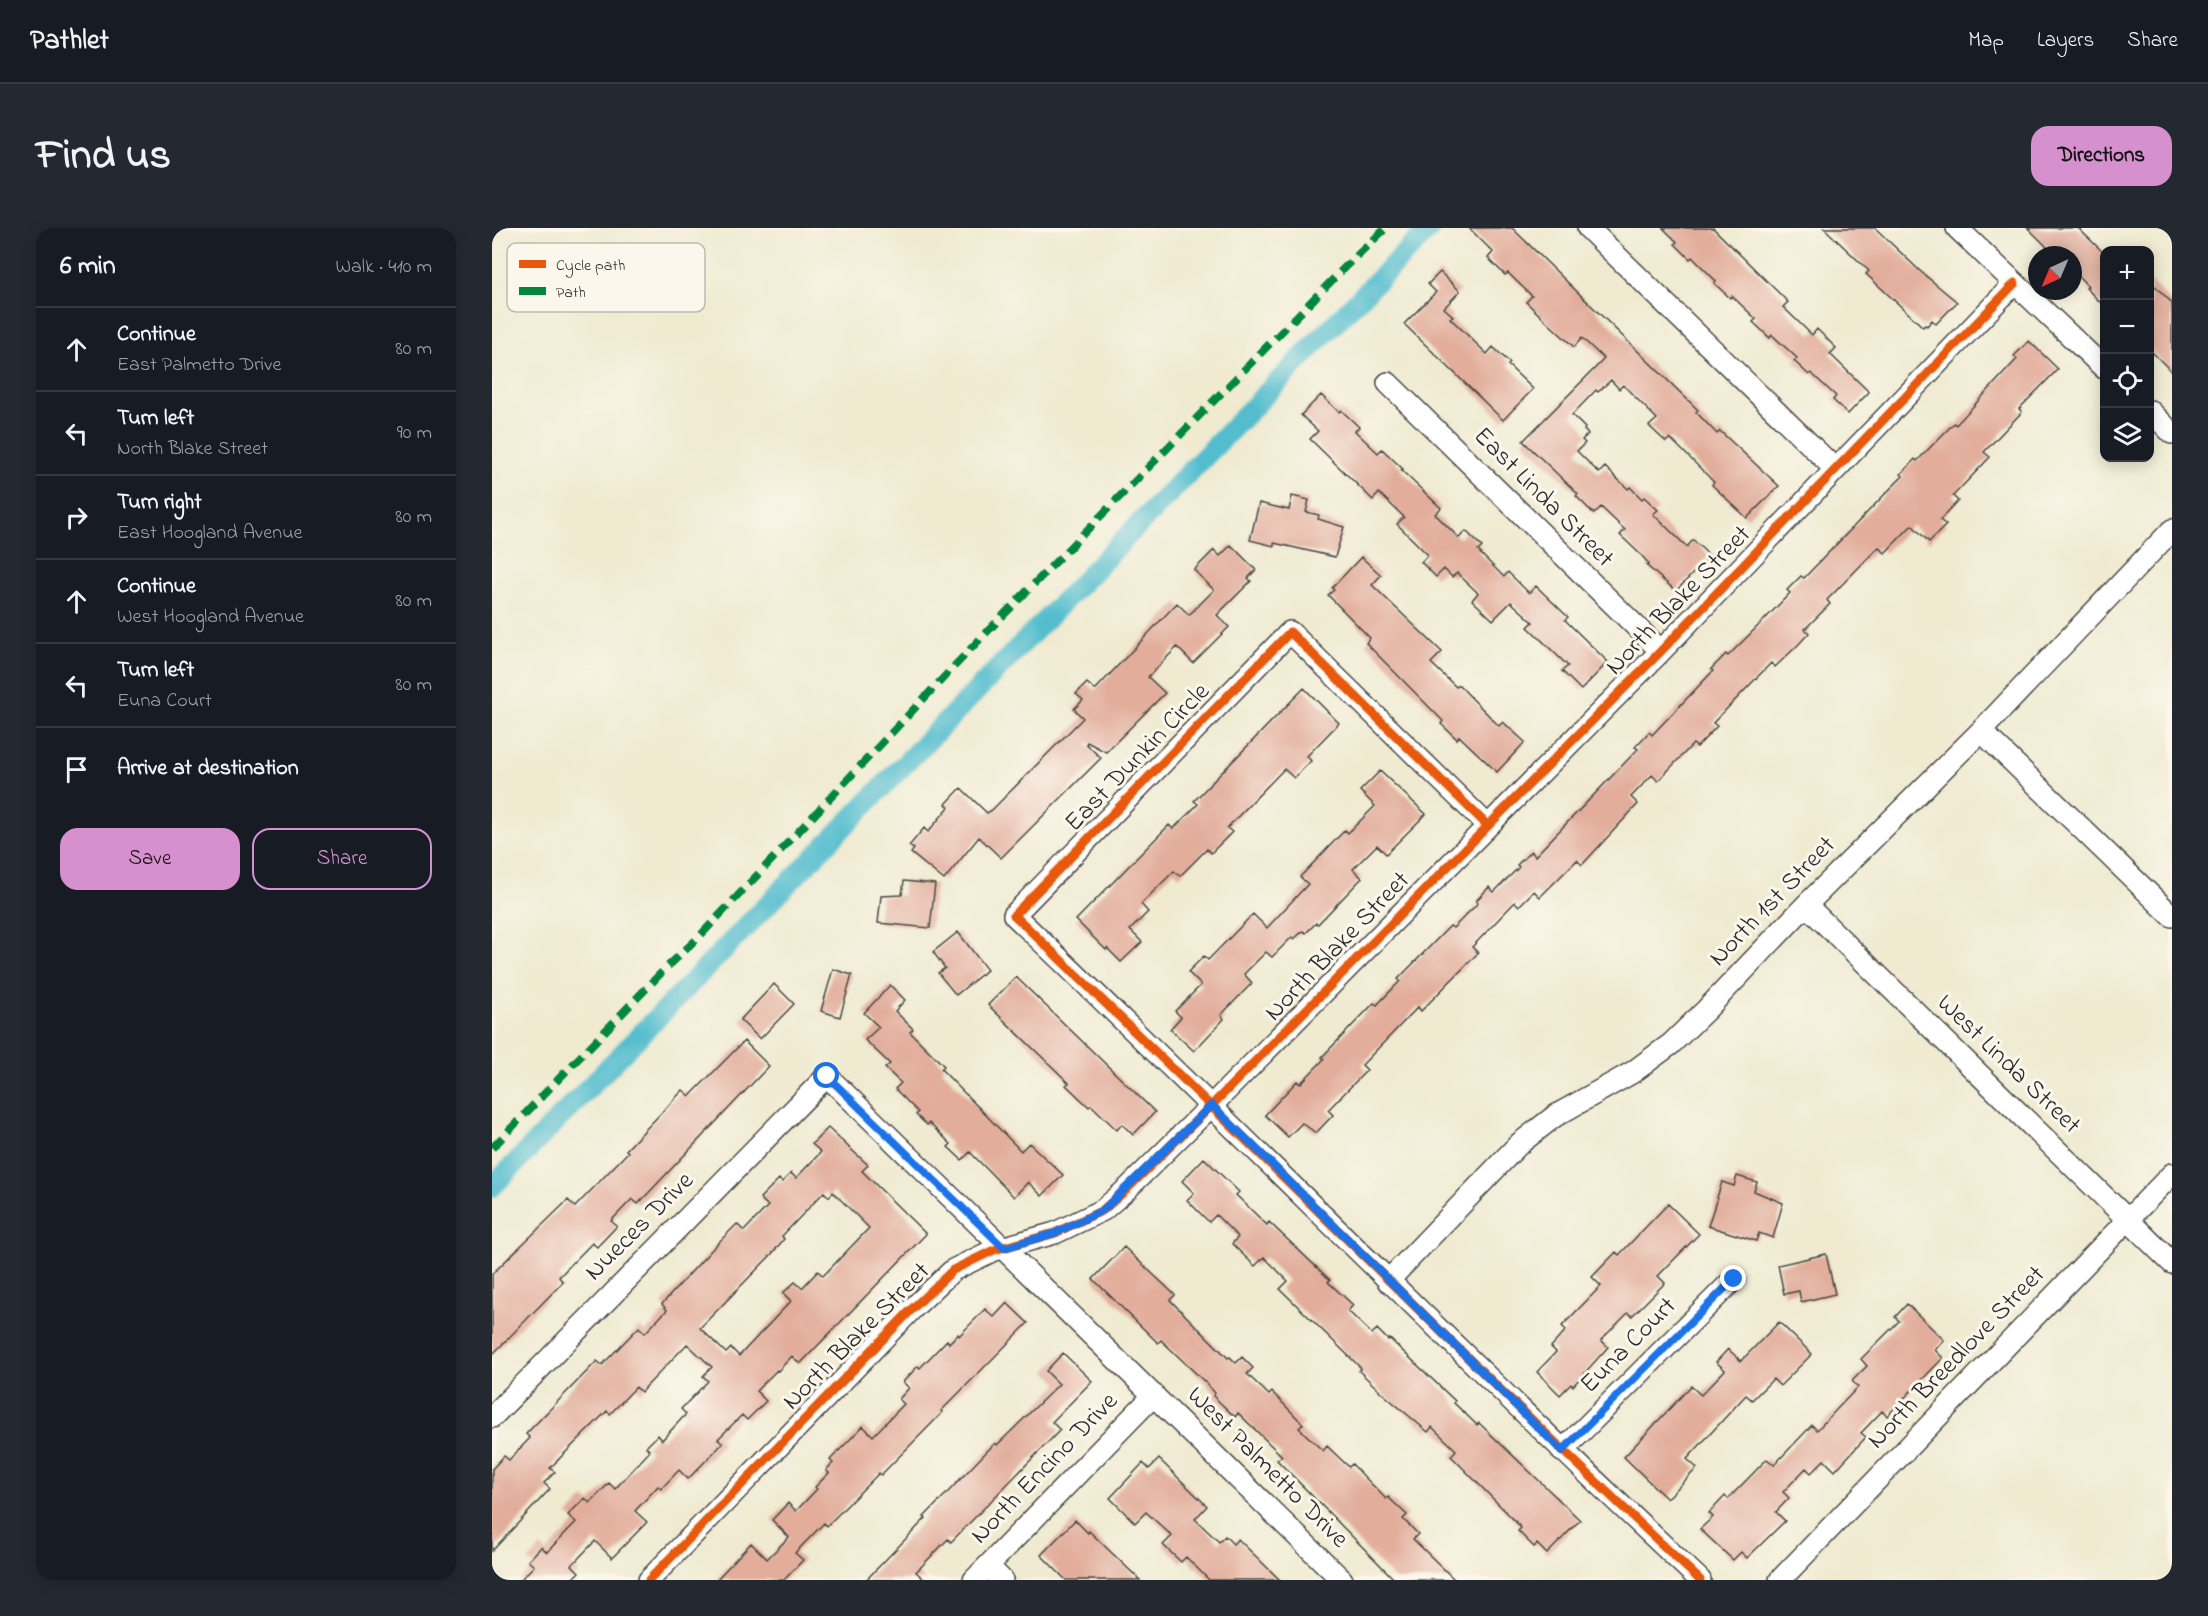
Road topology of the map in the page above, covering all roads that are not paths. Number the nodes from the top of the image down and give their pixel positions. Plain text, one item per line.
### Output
1 (1588, 228) edge
2 (1957, 228) edge
3 (2015, 283) junction
4 (2100, 364) edge
5 (1388, 383) dead end
6 (2154, 415) edge
7 (2172, 433) edge
8 (1836, 469) junction
9 (2172, 530) edge
10 (1660, 651) junction
11 (1980, 731) junction
12 (1487, 825) junction
13 (1806, 905) junction
14 (2172, 916) edge
15 (827, 1076) joint
16 (1212, 1105) junction
17 (2172, 1174) edge
18 (2127, 1220) junction
19 (1004, 1248) junction
20 (2172, 1263) edge
21 (1734, 1279) dead end
22 (1388, 1281) junction
23 (1154, 1395) junction
24 (492, 1417) edge
25 (1562, 1451) junction
26 (988, 1575) edge
27 (650, 1580) edge
28 (1342, 1580) edge
29 (1700, 1580) edge
30 (1780, 1580) edge

1 - 8 street
2 - 3 street
3 - 4 street
3 - 8 street, North Blake Street
5 - 10 street, East Linda Street
6 - 7 street
8 - 10 street, North Blake Street
9 - 11 street, North 1st Street
10 - 12 street, North Blake Street
11 - 13 street, North 1st Street
11 - 14 street
12 - 16 street, North Blake Street
12 - 16 street, East Dunkin Circle
13 - 18 street, West Linda Street
13 - 22 street, North 1st Street
15 - 19 street, West Palmetto Drive
15 - 24 street, Nueces Drive
16 - 19 street, North Blake Street
16 - 22 street
17 - 18 street, North Breedlove Street
18 - 20 street, West Linda Street
18 - 30 street, North Breedlove Street
19 - 23 street, West Palmetto Drive
19 - 27 street, North Blake Street
21 - 25 street, Euna Court
22 - 25 street
23 - 26 street, North Encino Drive
23 - 28 street, West Palmetto Drive
25 - 29 street

